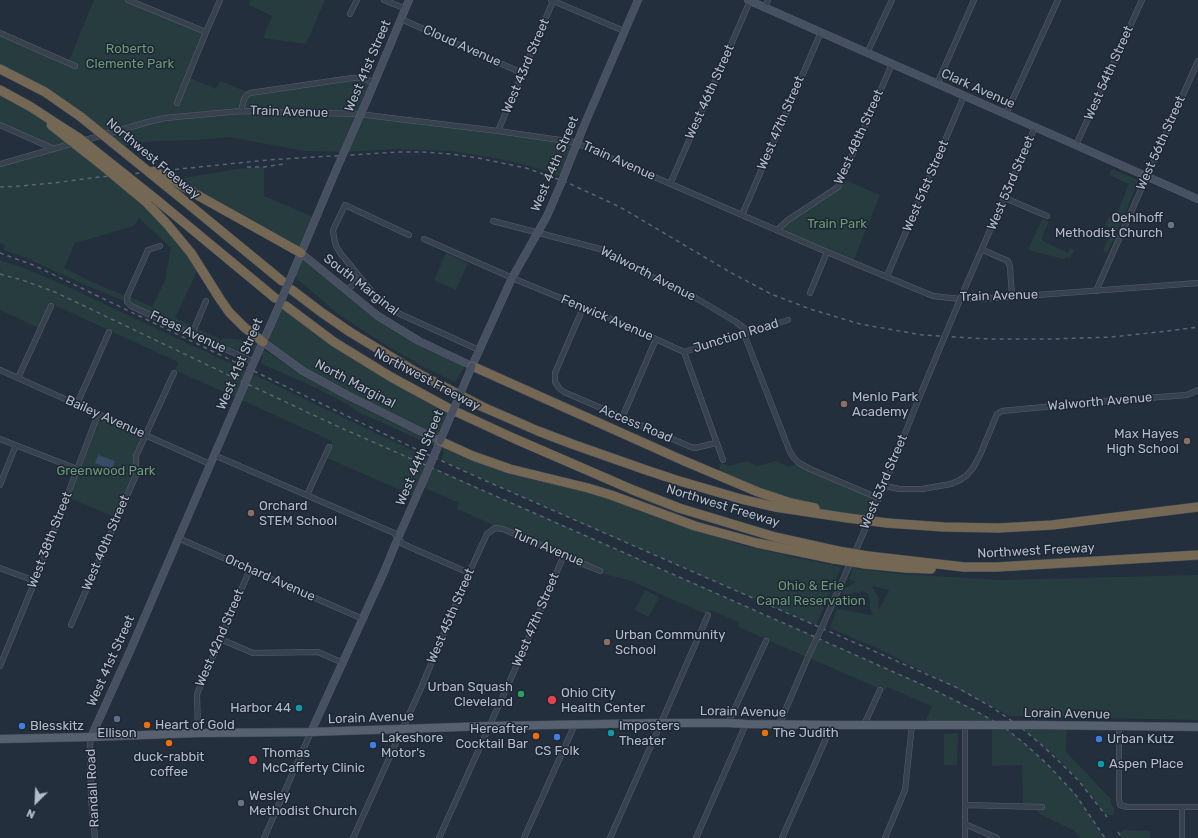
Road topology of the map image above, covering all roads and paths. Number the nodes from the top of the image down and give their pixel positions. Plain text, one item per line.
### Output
1 (128, 0) edge
2 (220, 0) edge
3 (357, 0) edge
4 (384, 0) edge
5 (410, 0) edge
6 (552, 0) edge
7 (638, 0) edge
8 (749, 0) edge
9 (768, 0) edge
10 (892, 0) edge
11 (974, 0) edge
12 (1058, 0) edge
13 (1142, 0) edge
14 (765, 7) junction
15 (406, 9) junction
16 (350, 14) dead end
17 (401, 19) junction
18 (624, 31) junction
19 (206, 32) junction
20 (821, 32) junction
21 (0, 34) edge
22 (867, 53) junction
23 (1198, 61) edge
24 (892, 64) junction
25 (75, 66) dead end
26 (0, 69) edge
27 (522, 73) junction
28 (374, 82) junction
29 (937, 84) junction
30 (0, 90) edge
31 (964, 96) junction
32 (178, 103) dead end
33 (241, 111) junction
34 (1006, 114) junction
35 (54, 124) junction
36 (0, 125) edge
37 (1036, 127) junction
38 (498, 131) junction
39 (1076, 145) junction
40 (54, 148) junction
41 (0, 164) edge
42 (143, 167) junction
43 (1146, 176) junction
44 (670, 184) junction
45 (1006, 198) junction
46 (1198, 199) edge
47 (742, 215) junction
48 (1047, 216) dead end
49 (493, 221) dead end
50 (777, 230) junction
51 (409, 235) dead end
52 (424, 239) dead end
53 (160, 246) dead end
54 (982, 250) junction
55 (827, 252) junction
56 (301, 253) junction
57 (887, 276) junction
58 (360, 278) junction
59 (512, 278) junction
60 (282, 281) dead end
61 (1198, 283) edge
62 (292, 290) dead end
63 (347, 290) junction
64 (1096, 291) junction
65 (810, 293) dead end
66 (1012, 297) junction
67 (275, 298) dead end
68 (206, 301) dead end
69 (51, 306) dead end
70 (286, 306) dead end
71 (583, 308) junction
72 (788, 320) dead end
73 (109, 332) dead end
74 (746, 333) junction
75 (192, 334) junction
76 (656, 339) junction
77 (263, 342) junction
78 (479, 350) junction
79 (684, 352) junction
80 (253, 364) junction
81 (472, 366) junction
82 (0, 370) edge
83 (174, 373) dead end
84 (18, 378) junction
85 (1198, 390) edge
86 (77, 404) junction
87 (98, 414) junction
88 (622, 418) junction
89 (145, 434) junction
90 (0, 439) edge
91 (440, 441) junction
92 (716, 442) junction
93 (16, 445) junction
94 (330, 447) dead end
95 (214, 455) junction
96 (723, 460) dead end
97 (210, 464) junction
98 (77, 469) junction
99 (0, 485) edge
100 (884, 486) junction
101 (307, 495) junction
102 (878, 498) junction
103 (1198, 507) edge
104 (845, 518) junction
105 (495, 528) joint
106 (178, 538) junction
107 (398, 538) junction
108 (564, 555) junction
109 (836, 555) junction
110 (1198, 555) edge
111 (0, 568) edge
112 (250, 569) junction
113 (600, 571) dead end
114 (468, 573) junction
115 (35, 581) junction
116 (708, 615) dead end
117 (363, 619) junction
118 (72, 625) dead end
119 (220, 639) junction
120 (766, 641) dead end
121 (342, 663) junction
122 (0, 666) edge
123 (880, 690) dead end
124 (661, 723) junction
125 (728, 723) junction
126 (575, 724) junction
127 (746, 724) junction
128 (864, 724) junction
129 (779, 725) junction
130 (832, 725) junction
131 (912, 725) junction
132 (965, 725) junction
133 (489, 726) junction
134 (1119, 726) junction
135 (1198, 727) edge
136 (401, 729) junction
137 (311, 732) junction
138 (198, 733) junction
139 (91, 737) junction
140 (0, 739) edge
141 (965, 805) junction
142 (1042, 807) dead end
143 (1182, 807) junction
144 (1198, 807) edge
145 (965, 824) junction
146 (95, 838) edge
147 (264, 838) edge
148 (353, 838) edge
149 (439, 838) edge
150 (524, 838) edge
151 (610, 838) edge
152 (696, 838) edge
153 (782, 838) edge
154 (885, 838) edge
155 (965, 838) edge
156 (997, 838) edge
157 (1182, 838) edge

1 - 19 street
2 - 19 street
3 - 16 street
4 - 15 street
5 - 15 street, West 41st Street
6 - 18 street
6 - 27 street, West 43rd Street
7 - 18 street, West 44th Street
8 - 14 street, Clark Avenue
8 - 44 street, West 46th Street
9 - 14 street
10 - 22 street
11 - 29 street
12 - 34 street
13 - 39 street, West 54th Street
14 - 20 street, Clark Avenue
15 - 17 street, West 41st Street
17 - 27 street, Cloud Avenue
17 - 28 street, West 41st Street
18 - 59 street, West 44th Street, bridge
19 - 32 street
20 - 22 street, Clark Avenue
20 - 47 street, West 47th Street
21 - 25 street
22 - 24 street, Clark Avenue
23 - 43 street, West 56th Street
24 - 29 street, Clark Avenue
24 - 50 street, West 48th Street
26 - 42 highway, Northwest Freeway, bridge
27 - 38 street, West 43rd Street
28 - 33 street
28 - 56 street, West 41st Street, bridge
29 - 31 street, Clark Avenue
30 - 35 highway
31 - 34 street, Clark Avenue
31 - 57 street, West 51st Street
33 - 38 street, Train Avenue
33 - 40 street, Train Avenue
34 - 37 street, Clark Avenue
35 - 67 highway, bridge
35 - 77 highway, bridge
36 - 40 street
37 - 39 street, Clark Avenue
37 - 45 street, West 53rd Street
38 - 44 street, Train Avenue
39 - 43 street, Clark Avenue
40 - 41 street, Train Avenue
42 - 56 highway, bridge
42 - 60 highway, Northwest Freeway, bridge
43 - 46 street, Clark Avenue
43 - 64 street, West 56th Street
44 - 47 street, Train Avenue
45 - 48 street
45 - 54 street, West 53rd Street
47 - 50 street, Train Avenue
49 - 74 street, Walworth Avenue
50 - 55 street, Train Avenue
51 - 58 street
52 - 59 street, Fenwick Avenue
53 - 75 street, Freas Avenue
54 - 66 street
54 - 100 street, West 53rd Street, bridge
55 - 57 street, Train Avenue
55 - 65 street
56 - 63 street, South Marginal
56 - 77 street, West 41st Street, bridge
57 - 66 street, Train Avenue
58 - 63 street
58 - 78 street
59 - 71 street, Fenwick Avenue
59 - 78 street, West 44th Street
61 - 64 street, Train Avenue
62 - 104 highway, Northwest Freeway
63 - 81 street, South Marginal
64 - 66 street, Train Avenue
68 - 75 street
69 - 84 street
70 - 109 highway, Northwest Freeway
71 - 76 street, Fenwick Avenue
71 - 88 street, Access Road
72 - 74 street, Junction Road
73 - 86 street
74 - 79 street, Junction Road
74 - 102 street
75 - 80 street, Freas Avenue
76 - 79 street, Fenwick Avenue
76 - 88 street
77 - 80 street, West 41st Street
77 - 91 street, North Marginal
78 - 81 street, West 44th Street
79 - 92 street
80 - 95 street, West 41st Street, bridge
81 - 91 street, West 44th Street, bridge
81 - 104 highway
82 - 84 street, Bailey Avenue
83 - 89 street, West 40th Street
84 - 86 street, Bailey Avenue
85 - 100 street, Walworth Avenue
86 - 87 street, Bailey Avenue
87 - 89 street, Bailey Avenue
87 - 98 street, West 38th Street
88 - 92 street, Access Road
89 - 97 street, Bailey Avenue
89 - 118 street, West 40th Street
90 - 93 street
91 - 107 street, West 44th Street, bridge
91 - 109 highway
92 - 96 street
93 - 98 street
93 - 99 street
94 - 101 street
95 - 97 street, West 41st Street
95 - 101 street
97 - 106 street, West 41st Street
98 - 115 street, West 38th Street
100 - 102 street, West 53rd Street
101 - 107 street
102 - 129 street, West 53rd Street, bridge
103 - 104 highway, Northwest Freeway, bridge
105 - 108 street, Turn Avenue
105 - 114 street, West 45th Street
106 - 112 street, Orchard Avenue
106 - 139 street, West 41st Street
107 - 114 street
107 - 117 street, West 44th Street
108 - 113 street, Turn Avenue
108 - 133 street, West 47th Street
109 - 110 highway, Northwest Freeway, bridge
111 - 115 street
112 - 117 street, Orchard Avenue
112 - 119 street, West 42nd Street
114 - 136 street, West 45th Street
115 - 122 street, West 38th Street
116 - 124 street
117 - 121 street, West 44th Street
119 - 121 street
119 - 138 street, West 42nd Street
120 - 125 street
121 - 137 street, West 44th Street
123 - 128 street
124 - 125 main road, Lorain Avenue
124 - 126 main road, Lorain Avenue
124 - 151 street
125 - 127 main road, Lorain Avenue
126 - 133 main road, Lorain Avenue
126 - 150 street
127 - 129 main road, Lorain Avenue
127 - 152 street
128 - 130 main road, Lorain Avenue
128 - 131 main road, Lorain Avenue
129 - 130 main road, Lorain Avenue
130 - 153 street
131 - 132 main road, Lorain Avenue
131 - 154 street
132 - 134 main road, Lorain Avenue, bridge
132 - 141 street
133 - 136 main road, Lorain Avenue
133 - 149 street, West 47th Street
134 - 135 main road, Lorain Avenue
134 - 143 street
136 - 137 main road, Lorain Avenue
136 - 148 street, West 45th Street
137 - 138 main road, Lorain Avenue
137 - 147 street, West 44th Street
138 - 139 main road, Lorain Avenue
139 - 140 main road, Lorain Avenue
139 - 146 street, Randall Road
141 - 142 street
141 - 145 street
143 - 144 street
143 - 157 street
145 - 155 street
145 - 156 street

